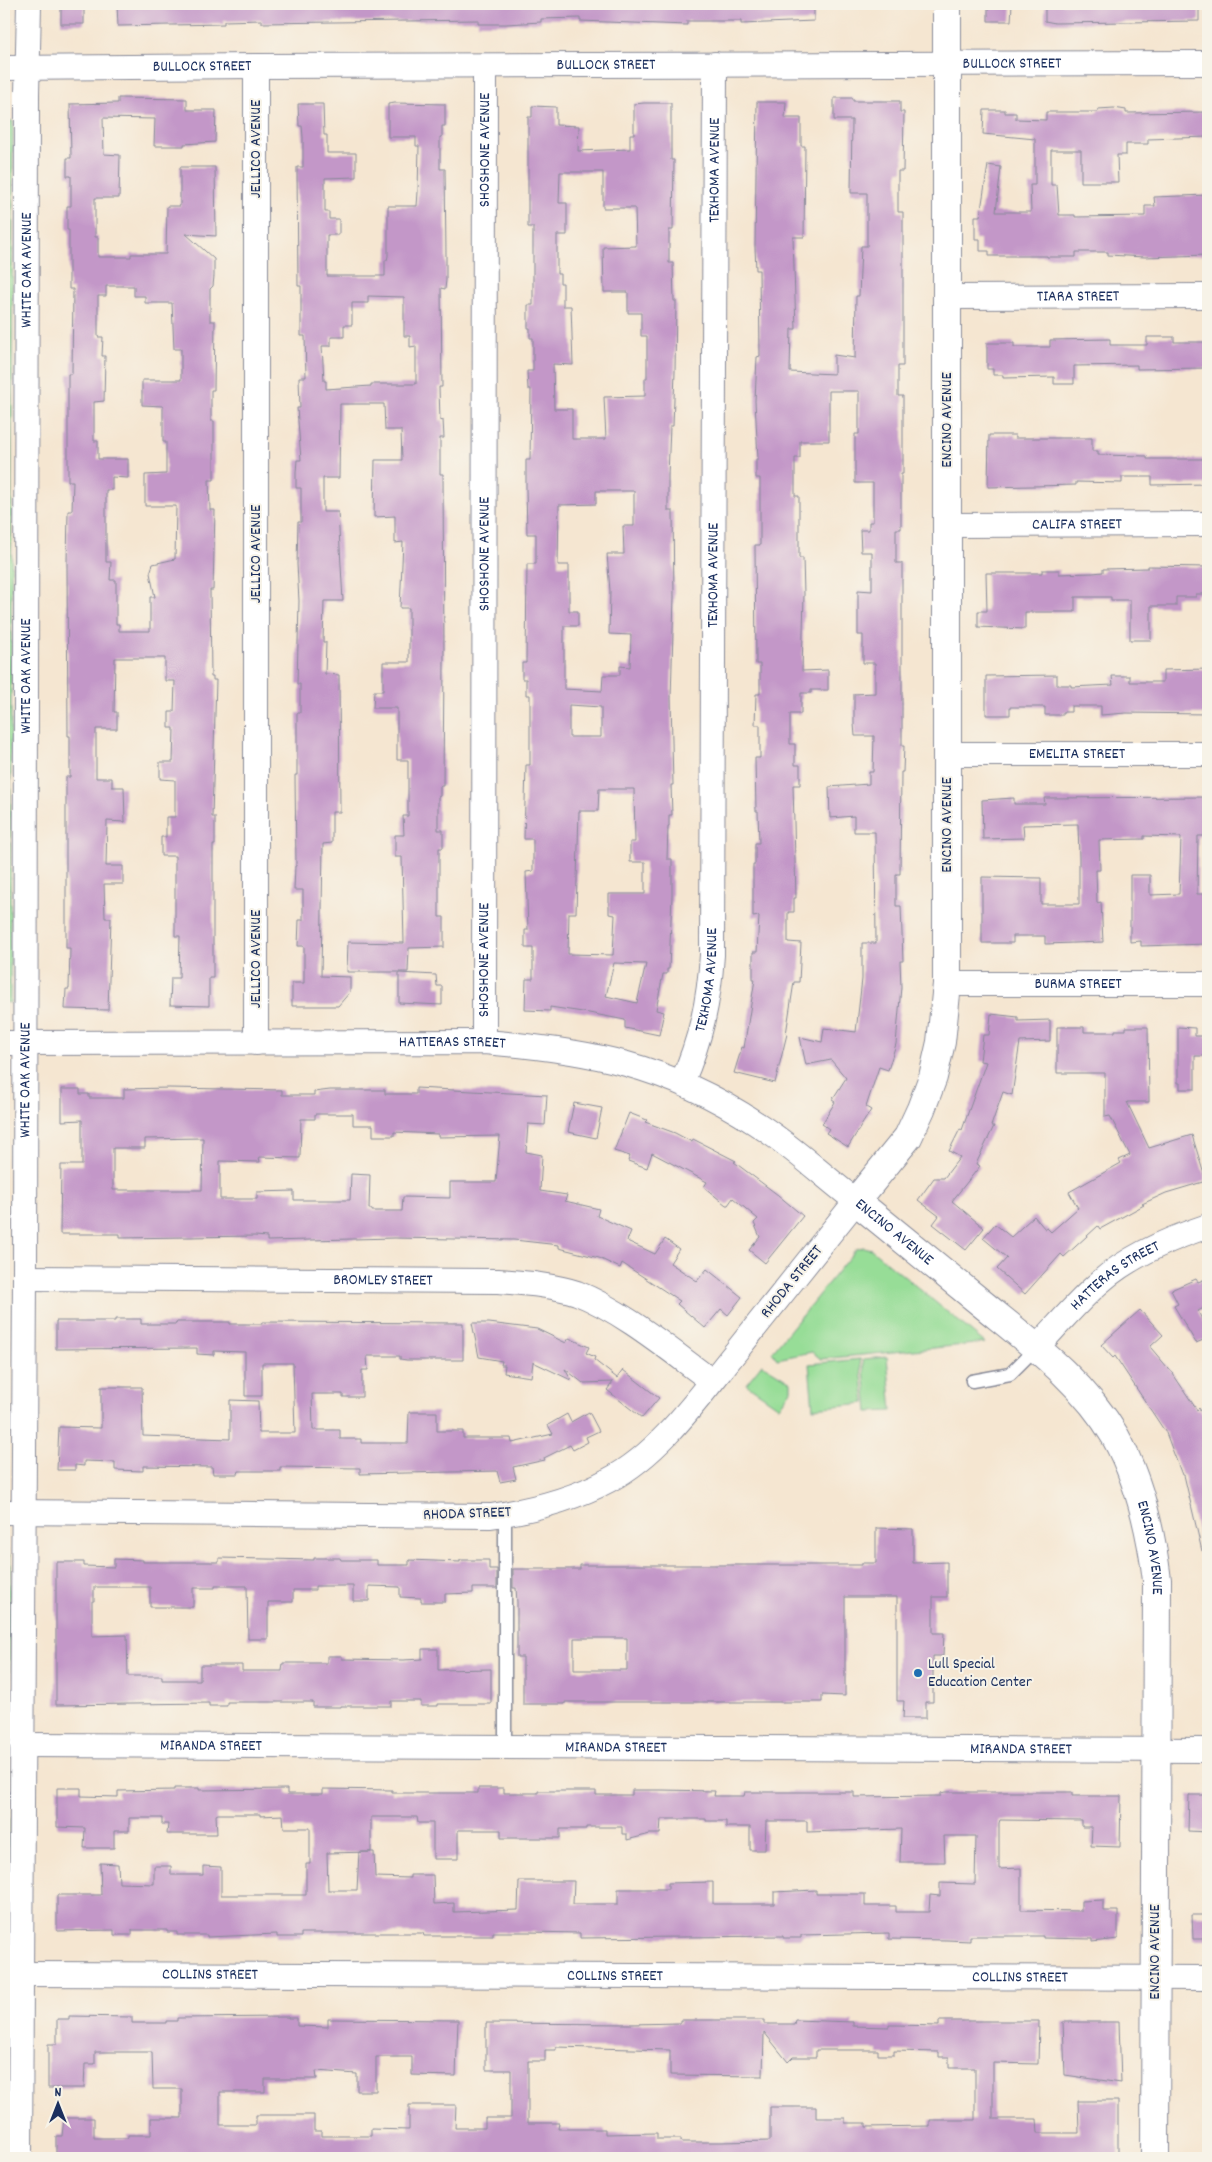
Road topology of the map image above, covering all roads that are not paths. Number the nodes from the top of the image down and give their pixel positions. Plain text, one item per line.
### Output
1 (29, 4) edge
2 (947, 4) edge
3 (715, 64) junction
4 (946, 64) junction
5 (1208, 64) edge
6 (256, 66) junction
7 (485, 66) junction
8 (4, 68) edge
9 (28, 68) junction
10 (1208, 296) edge
11 (948, 297) junction
12 (946, 524) junction
13 (1208, 524) edge
14 (946, 754) junction
15 (1208, 754) edge
16 (947, 984) junction
17 (1208, 984) edge
18 (484, 1042) junction
19 (14, 1043) edge
20 (256, 1043) junction
21 (682, 1082) junction
22 (856, 1201) junction
23 (1208, 1226) edge
24 (25, 1278) junction
25 (1036, 1348) junction
26 (712, 1381) junction
27 (972, 1381) dead end
28 (13, 1512) edge
29 (505, 1514) junction
30 (22, 1746) junction
31 (505, 1748) junction
32 (1158, 1749) junction
33 (1208, 1750) edge
34 (21, 1974) junction
35 (1155, 1978) junction
36 (1208, 1978) edge
37 (20, 2158) edge
38 (1155, 2158) edge

1 - 9 street, WHITE OAK AVENUE
2 - 4 street, ENCINO AVENUE
3 - 4 street, BULLOCK STREET
3 - 7 street, BULLOCK STREET
3 - 21 street, TEXHOMA AVENUE
4 - 5 street, BULLOCK STREET
4 - 11 street, ENCINO AVENUE
6 - 7 street, BULLOCK STREET
6 - 9 street, BULLOCK STREET
6 - 20 street, JELLICO AVENUE
7 - 18 street, SHOSHONE AVENUE
8 - 9 street, BULLOCK STREET
9 - 19 street, WHITE OAK AVENUE
10 - 11 street, TIARA STREET
11 - 12 street, ENCINO AVENUE
12 - 13 street, CALIFA STREET
12 - 14 street, ENCINO AVENUE
14 - 15 street, EMELITA STREET
14 - 16 street, ENCINO AVENUE
16 - 17 street, BURMA STREET
16 - 22 street, ENCINO AVENUE
18 - 20 street, HATTERAS STREET
18 - 21 street, HATTERAS STREET
19 - 20 street, HATTERAS STREET
19 - 24 street, WHITE OAK AVENUE
21 - 22 street, HATTERAS STREET
22 - 25 street, ENCINO AVENUE
22 - 26 street, RHODA STREET
23 - 25 street, HATTERAS STREET
24 - 26 street, BROMLEY STREET
24 - 28 street, WHITE OAK AVENUE
25 - 27 lane
25 - 32 street, ENCINO AVENUE
26 - 29 street, RHODA STREET
28 - 29 street, RHODA STREET
28 - 30 street, WHITE OAK AVENUE
29 - 31 lane
30 - 31 street, MIRANDA STREET
30 - 34 street, WHITE OAK AVENUE
31 - 32 street, MIRANDA STREET
32 - 33 street, MIRANDA STREET
32 - 35 street, ENCINO AVENUE
34 - 35 street, COLLINS STREET
34 - 37 street, WHITE OAK AVENUE
35 - 36 street, COLLINS STREET
35 - 38 street, ENCINO AVENUE

